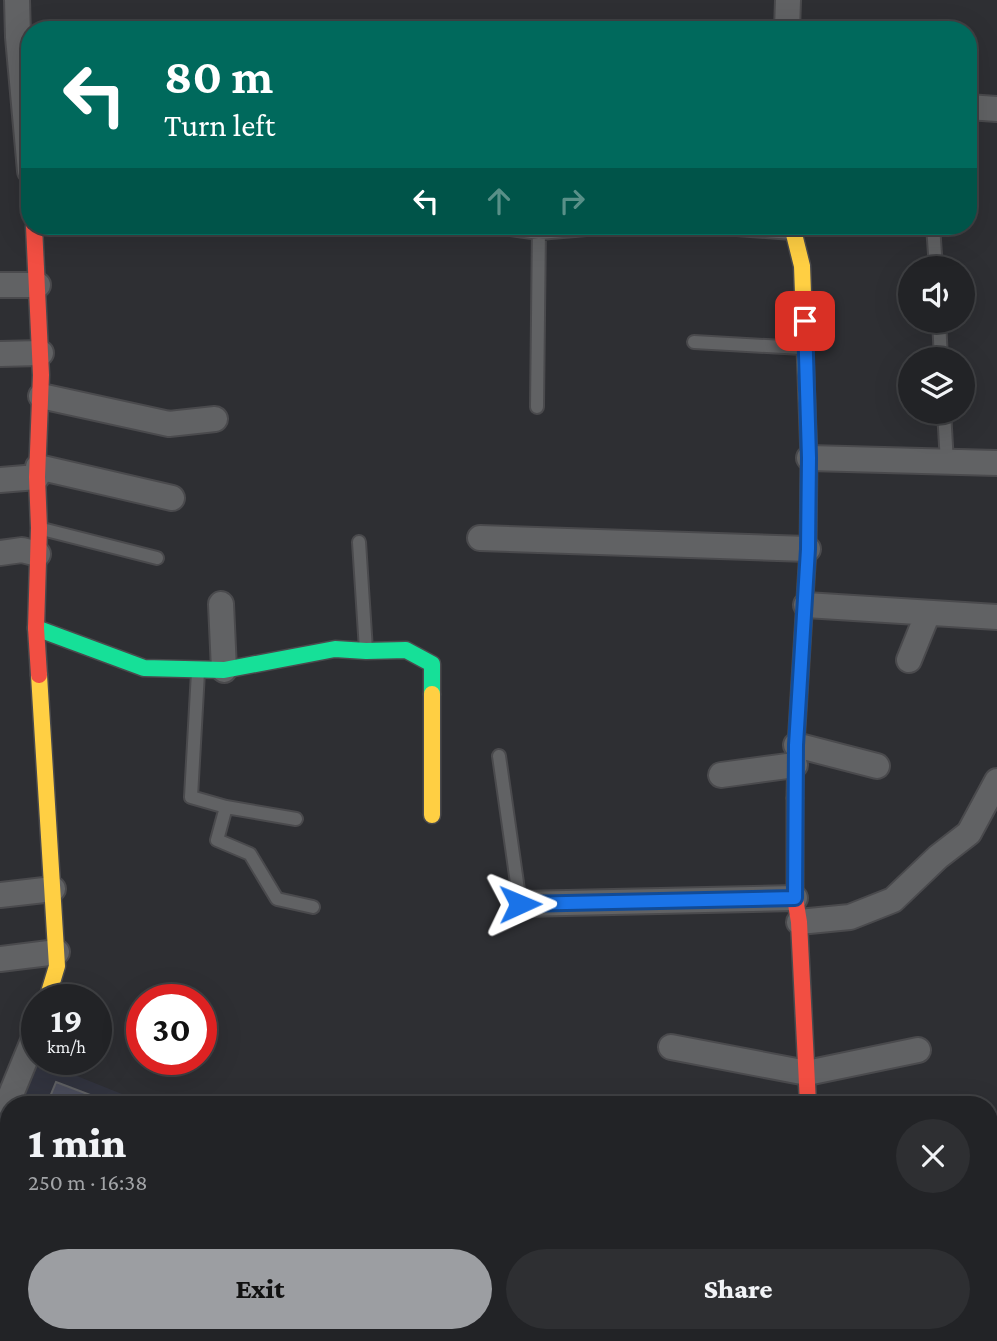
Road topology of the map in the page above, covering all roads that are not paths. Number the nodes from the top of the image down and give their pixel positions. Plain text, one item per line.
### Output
1 (788, 0) edge
2 (11, 2) edge
3 (787, 21) edge
4 (21, 29) edge
5 (977, 108) edge
6 (997, 109) edge
7 (35, 235) edge
8 (539, 235) edge
9 (794, 235) edge
10 (934, 235) edge
11 (935, 256) edge
12 (0, 285) edge
13 (38, 285) junction
14 (694, 342) dead end
15 (806, 348) junction
16 (41, 353) junction
17 (0, 354) edge
18 (40, 396) junction
19 (537, 407) dead end
20 (215, 419) dead end
21 (945, 424) edge
22 (809, 458) junction
23 (947, 463) junction
24 (997, 463) edge
25 (38, 472) junction
26 (0, 480) edge
27 (172, 498) dead end
28 (39, 528) junction
29 (480, 538) dead end
30 (359, 542) dead end
31 (808, 549) junction
32 (0, 554) edge
33 (38, 554) junction
34 (157, 558) dead end
35 (221, 604) dead end
36 (806, 605) junction
37 (928, 613) junction
38 (997, 617) edge
39 (36, 628) junction
40 (366, 651) junction
41 (909, 660) dead end
42 (224, 670) junction
43 (198, 671) junction
44 (796, 755) junction
45 (499, 756) dead end
46 (877, 766) dead end
47 (722, 775) dead end
48 (997, 781) edge
49 (226, 807) junction
50 (432, 815) dead end
51 (296, 819) dead end
52 (52, 889) junction
53 (0, 895) edge
54 (795, 898) junction
55 (520, 904) joint
56 (313, 907) dead end
57 (799, 922) junction
58 (57, 953) junction
59 (0, 959) edge
60 (52, 984) edge
61 (671, 1047) dead end
62 (918, 1050) dead end
63 (21, 1070) edge
64 (807, 1073) junction
65 (10, 1096) edge
66 (808, 1096) edge

1 - 3 street
2 - 4 street
5 - 6 street
7 - 13 street
8 - 19 lane
9 - 15 street
10 - 11 lane
12 - 13 street
13 - 16 street
14 - 15 lane
15 - 22 street
16 - 17 street
16 - 18 street
18 - 20 street
18 - 25 street
21 - 23 lane
22 - 23 street
22 - 31 street
23 - 24 street
25 - 26 street
25 - 27 street
25 - 28 street
28 - 33 street
28 - 34 lane
29 - 31 street
30 - 40 lane
31 - 36 street
32 - 33 street
33 - 39 street
35 - 42 street
36 - 37 street
36 - 44 street
37 - 38 street
37 - 41 street
39 - 43 street
39 - 52 street
40 - 42 street
40 - 50 street
42 - 43 street
43 - 49 lane
44 - 46 street
44 - 47 street
44 - 54 street
45 - 55 lane
48 - 57 street
49 - 51 lane
49 - 56 lane
52 - 53 street
52 - 58 street
54 - 55 street
54 - 57 street
57 - 64 street
58 - 59 street
58 - 60 street
61 - 64 street
62 - 64 street
63 - 65 street
64 - 66 street

